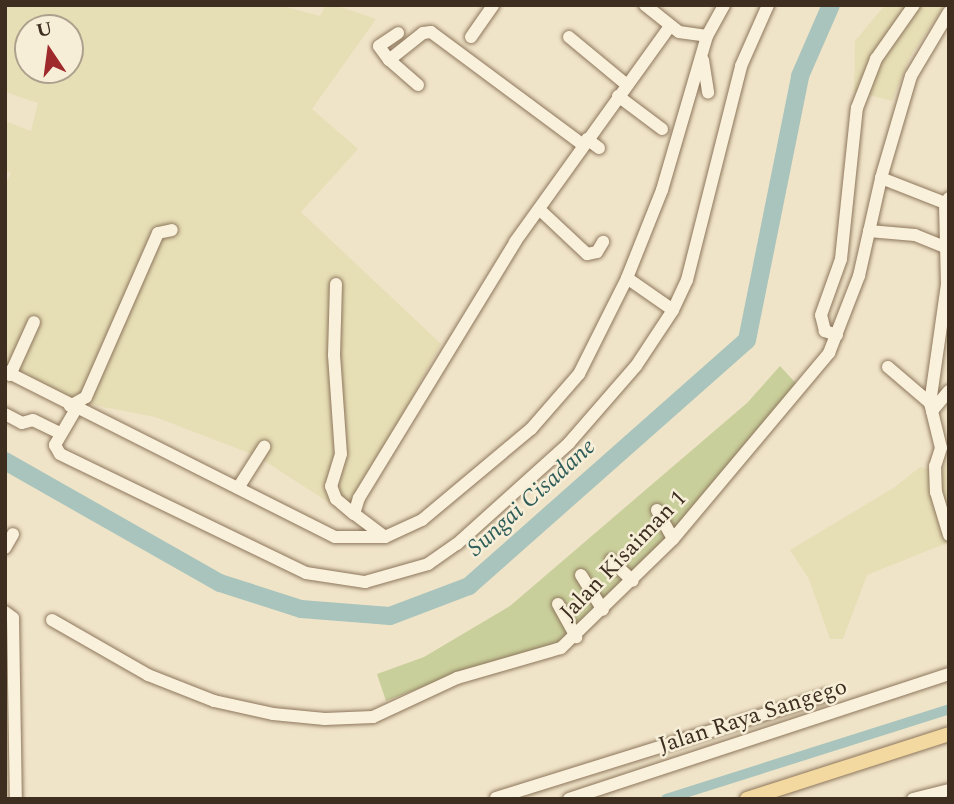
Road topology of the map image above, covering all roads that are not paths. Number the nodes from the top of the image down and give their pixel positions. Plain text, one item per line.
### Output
1 (493, 5) edge
2 (645, 5) edge
3 (724, 5) edge
4 (768, 5) edge
5 (914, 5) edge
6 (949, 12) edge
7 (670, 26) junction
8 (398, 33) dead end
9 (707, 36) junction
10 (471, 37) dead end
11 (569, 37) dead end
12 (702, 56) junction
13 (389, 60) junction
14 (418, 85) dead end
15 (627, 85) junction
16 (708, 93) dead end
17 (618, 96) junction
18 (662, 129) dead end
19 (585, 142) junction
20 (600, 148) dead end
21 (881, 178) junction
22 (947, 200) edge
23 (539, 209) junction
24 (172, 230) dead end
25 (869, 231) junction
26 (603, 242) dead end
27 (945, 247) junction
28 (627, 278) junction
29 (336, 284) dead end
30 (948, 284) edge
31 (673, 310) junction
32 (34, 322) dead end
33 (837, 335) junction
34 (888, 368) dead end
35 (8, 373) edge
36 (949, 391) edge
37 (73, 407) junction
38 (931, 407) junction
39 (5, 414) edge
40 (60, 433) junction
41 (264, 447) dead end
42 (238, 488) junction
43 (657, 510) dead end
44 (354, 514) junction
45 (13, 534) dead end
46 (949, 535) edge
47 (385, 537) junction
48 (673, 539) junction
49 (5, 548) edge
50 (611, 560) dead end
51 (581, 575) dead end
52 (633, 581) junction
53 (558, 604) dead end
54 (603, 610) junction
55 (5, 612) edge
56 (52, 621) dead end
57 (576, 636) junction
58 (949, 674) edge
59 (10, 677) edge
60 (827, 695) dead end
61 (949, 734) edge
62 (600, 766) junction
63 (606, 787) junction
64 (949, 790) edge
65 (496, 798) edge
66 (16, 799) edge
67 (569, 799) edge
68 (747, 799) edge
69 (913, 799) edge

1 - 10 street
2 - 7 street
3 - 9 street
4 - 31 street
5 - 33 street
6 - 21 street, Jalan Kisaiman 1
7 - 9 street
7 - 15 street
8 - 13 street
9 - 12 street
11 - 15 street
12 - 16 street
12 - 28 street
13 - 14 street
13 - 19 street
15 - 17 street
17 - 18 street
17 - 19 street
19 - 20 street
19 - 23 street
21 - 22 street
21 - 25 street, Jalan Kisaiman 1
22 - 27 street
23 - 26 street
23 - 44 street
24 - 37 street
25 - 27 street
25 - 33 street, Jalan Kisaiman 1
27 - 30 street
28 - 31 street
28 - 47 street
29 - 44 street
30 - 38 street
31 - 40 street
32 - 35 street
33 - 48 street, Jalan Kisaiman 1
34 - 38 street
35 - 37 street
36 - 38 street
37 - 40 street
37 - 42 street
38 - 46 street
39 - 40 street
41 - 42 street
42 - 47 street
43 - 48 street
44 - 47 street
45 - 49 street
48 - 52 street, Jalan Kisaiman 1
50 - 52 street
51 - 54 street
52 - 54 street, Jalan Kisaiman 1
53 - 57 street
54 - 57 street, Jalan Kisaiman 1
55 - 59 street
56 - 57 street, Jalan Kisaiman 1
58 - 63 street, Jalan Raya Sangego
59 - 66 street
60 - 62 street
61 - 68 main road
62 - 63 street
62 - 65 street
63 - 67 street, Jalan Raya Sangego
64 - 69 street

